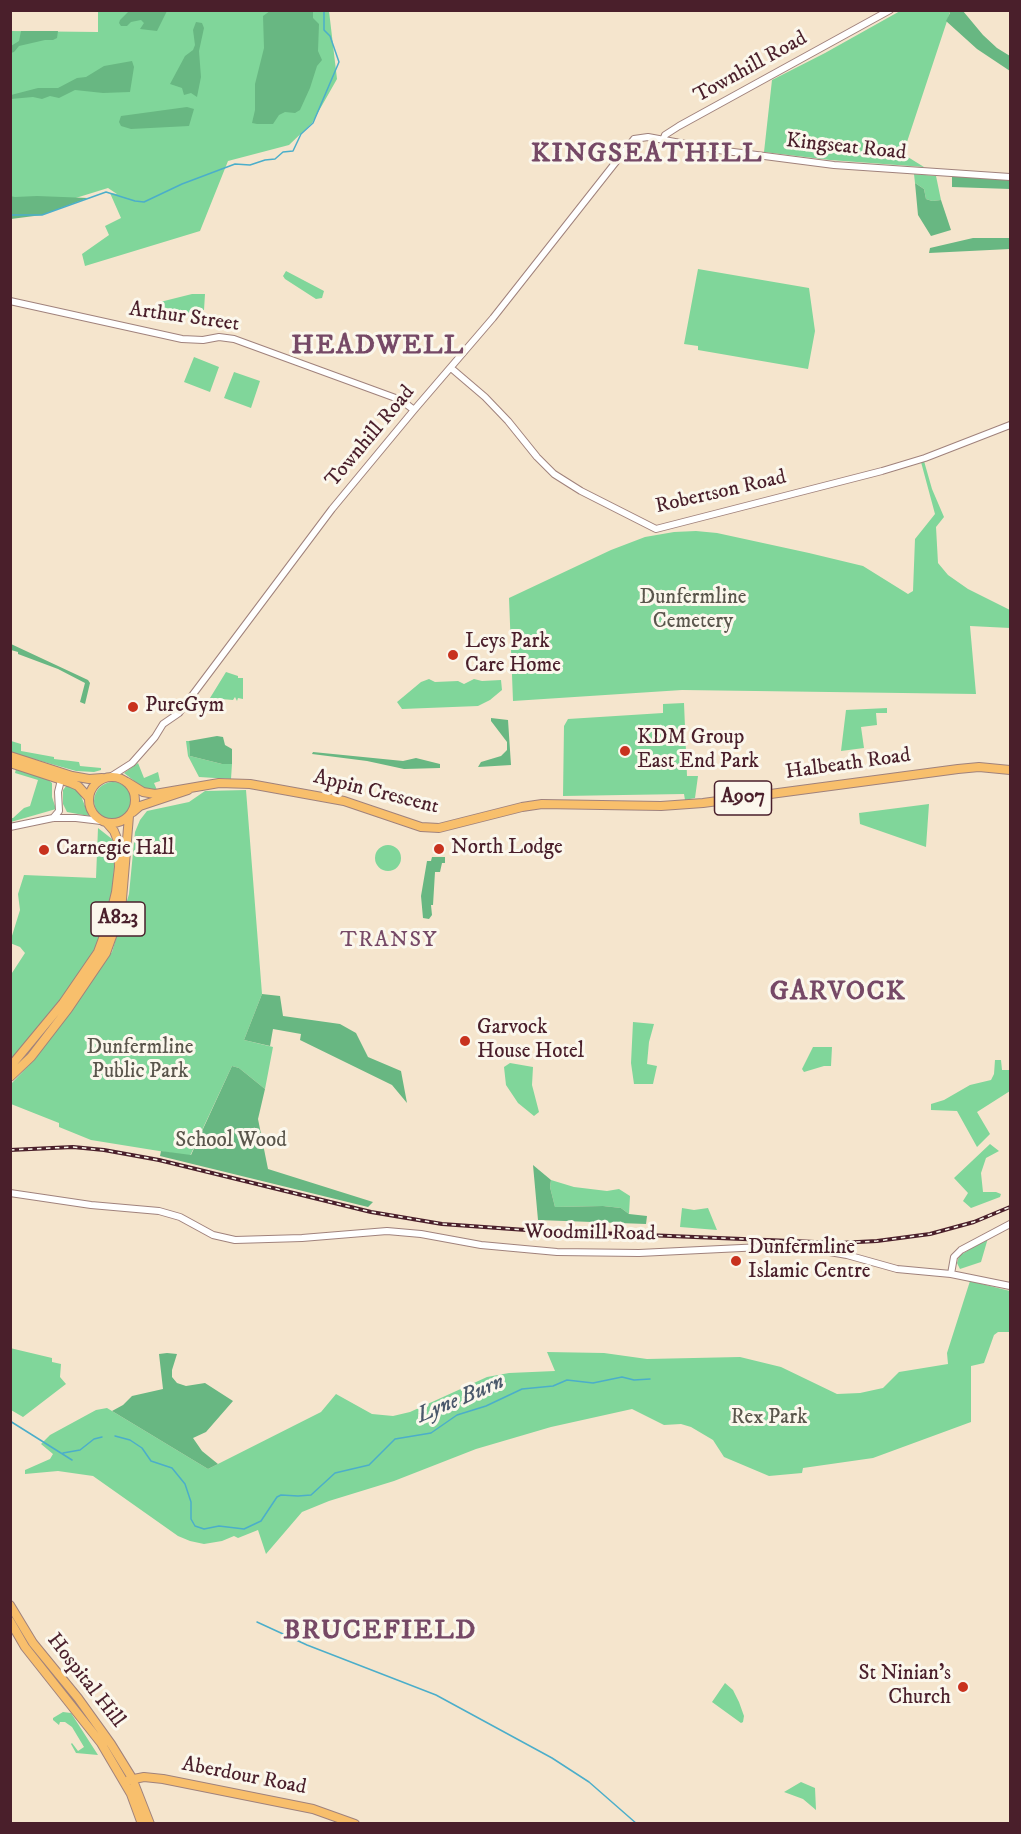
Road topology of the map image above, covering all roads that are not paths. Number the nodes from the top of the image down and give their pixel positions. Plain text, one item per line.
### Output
1 (890, 10) edge
2 (643, 137) joint
3 (663, 140) junction
4 (1011, 177) edge
5 (10, 301) edge
6 (451, 368) junction
7 (414, 410) junction
8 (1011, 425) edge
9 (10, 756) edge
10 (10, 763) edge
11 (1011, 770) edge
12 (62, 776) junction
13 (107, 777) junction
14 (127, 782) junction
15 (195, 787) junction
16 (89, 798) junction
17 (130, 815) junction
18 (53, 818) junction
19 (477, 820) joint
20 (104, 822) junction
21 (10, 827) edge
22 (65, 1007) junction
23 (56, 1018) junction
24 (10, 1067) edge
25 (10, 1077) edge
26 (10, 1193) edge
27 (1011, 1224) edge
28 (951, 1274) junction
29 (1011, 1286) edge
30 (10, 1605) edge
31 (10, 1621) edge
32 (128, 1780) junction
33 (142, 1824) edge
34 (150, 1824) edge
35 (355, 1824) edge

1 - 3 street, Townhill Road
2 - 3 street, Kingseat Road
2 - 6 street, Townhill Road
3 - 4 street, Kingseat Road
5 - 7 street, Arthur Street
6 - 7 street, Townhill Road
6 - 8 street, Robertson Road
7 - 13 street, Townhill Road
9 - 12 main road, A907
10 - 12 main road, A907
11 - 19 main road, Halbeath Road / A907
12 - 13 main road, A907
12 - 16 main road, A907
12 - 18 street
13 - 14 main road, A907
13 - 16 main road
14 - 15 main road, Appin Crescent / A907
14 - 17 main road
15 - 17 main road, Appin Crescent / A907
15 - 19 main road, Appin Crescent / A907
16 - 20 main road, A907
17 - 20 main road, A907
17 - 22 main road, A823
18 - 20 street
18 - 21 street
20 - 22 main road, A823
22 - 23 main road, A823
23 - 24 main road, A823
23 - 25 main road, A823
26 - 28 street, Woodmill Road
27 - 28 street
28 - 29 street, Woodmill Road
30 - 32 main road, Hospital Hill
31 - 32 main road, Hospital Hill
32 - 33 main road
32 - 34 main road
32 - 35 main road, Aberdour Road

